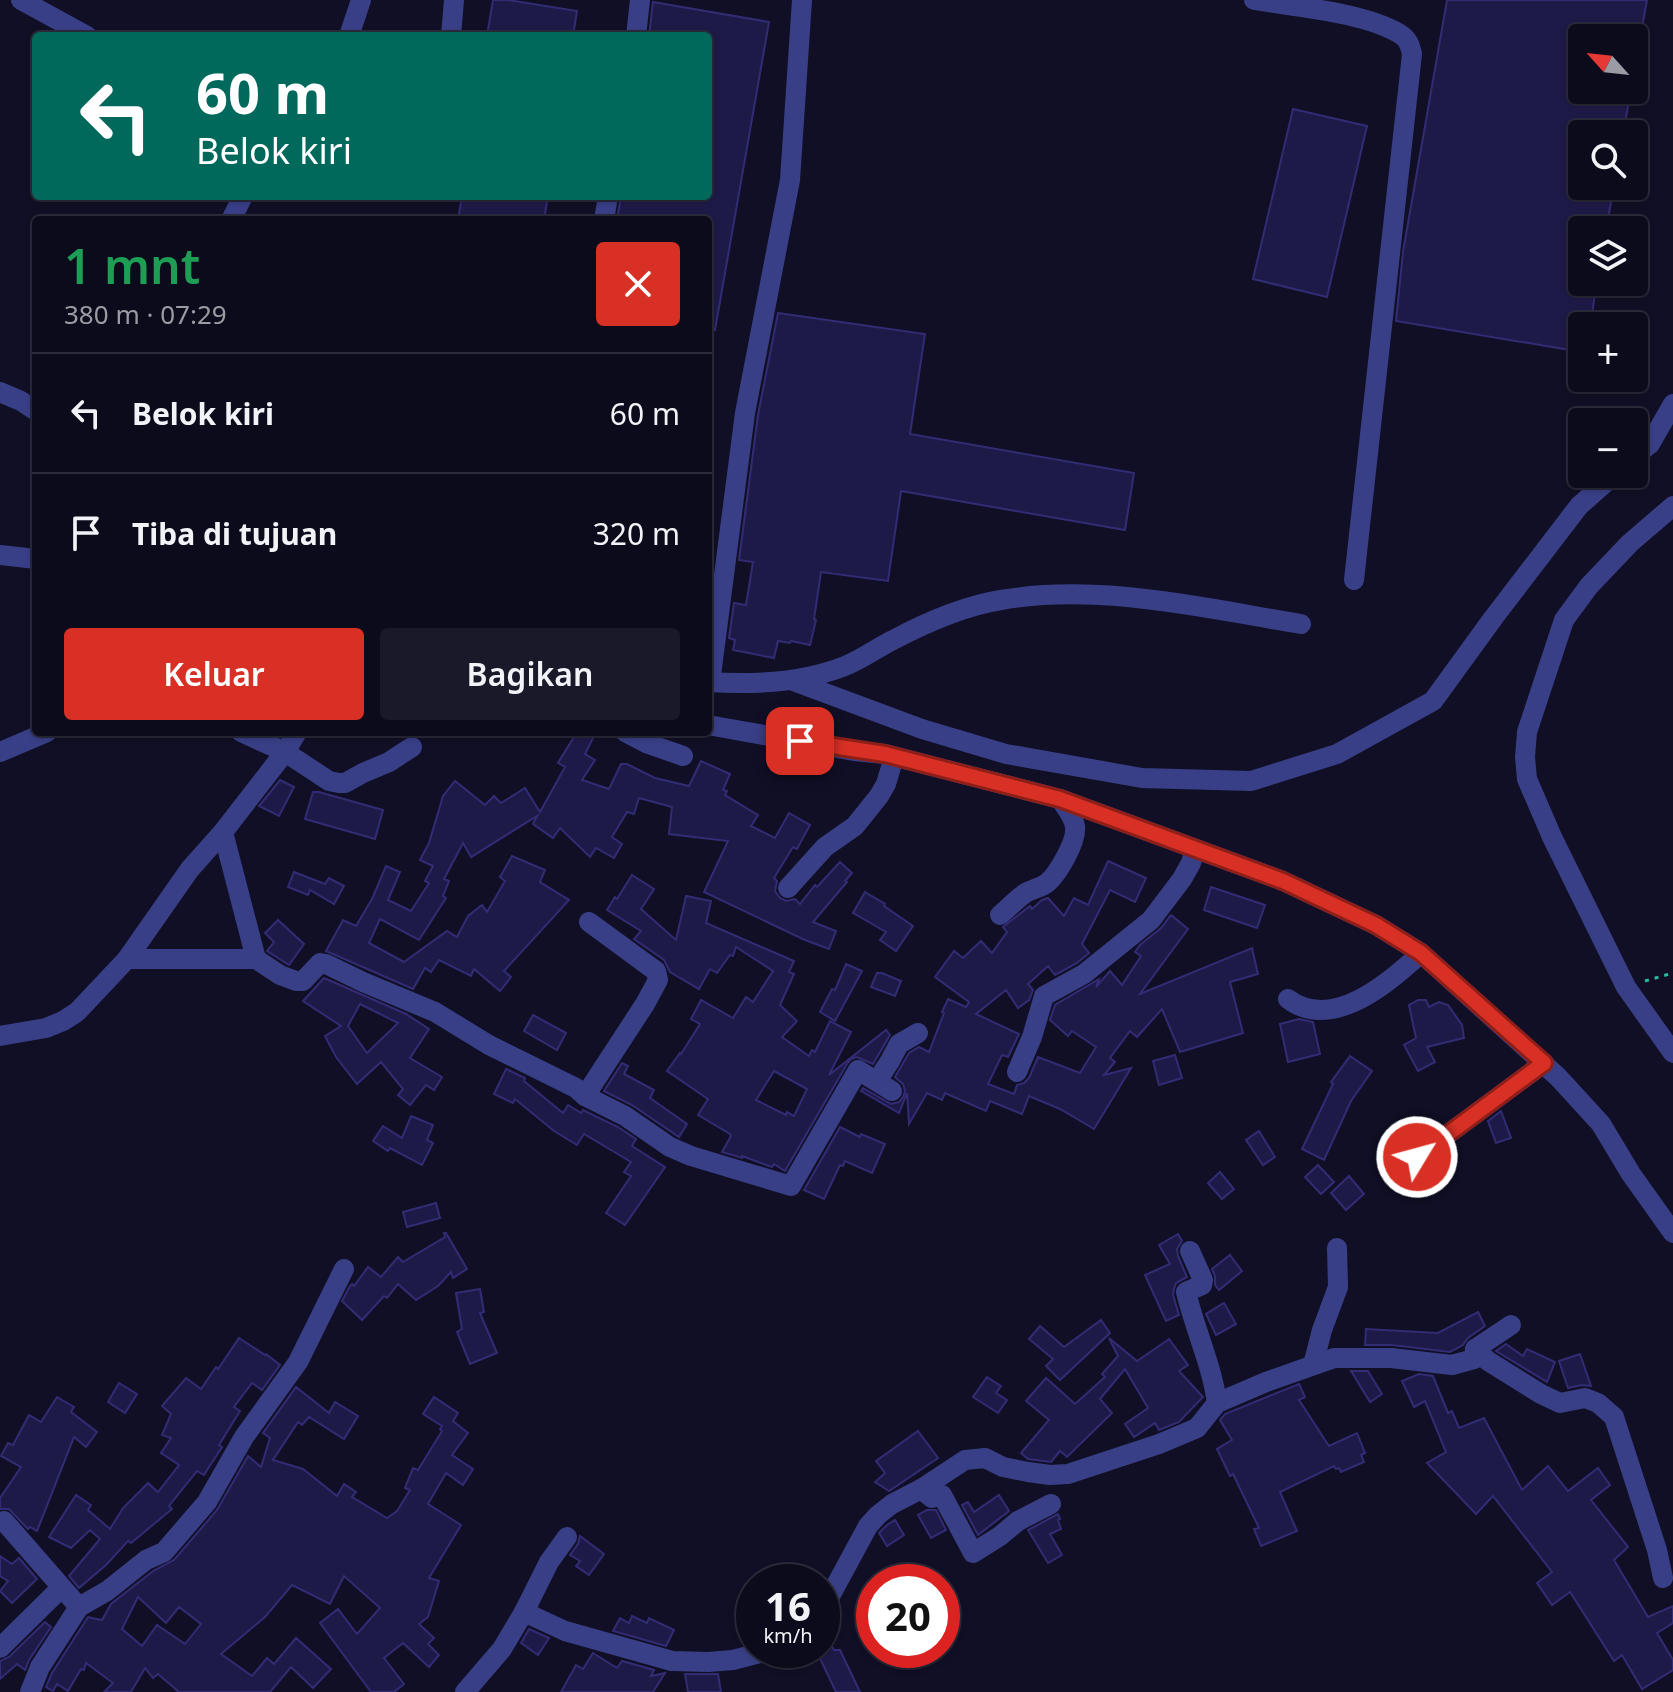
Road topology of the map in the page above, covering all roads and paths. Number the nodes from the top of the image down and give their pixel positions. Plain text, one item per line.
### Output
1 (21, 0) edge
2 (361, 0) edge
3 (454, 0) edge
4 (640, 0) edge
5 (802, 0) edge
6 (1254, 0) edge
7 (80, 32) edge
8 (350, 32) edge
9 (451, 32) edge
10 (636, 32) edge
11 (0, 392) edge
12 (1673, 404) edge
13 (32, 408) edge
14 (1648, 446) edge
15 (1599, 488) edge
16 (1673, 506) edge
17 (0, 555) edge
18 (32, 559) edge
19 (1354, 580) dead end
20 (1301, 624) dead end
21 (712, 660) edge
22 (793, 681) junction
23 (712, 682) edge
24 (712, 726) edge
25 (38, 736) edge
26 (250, 736) edge
27 (295, 736) edge
28 (633, 736) edge
29 (412, 747) dead end
30 (0, 752) edge
31 (285, 752) junction
32 (683, 756) dead end
33 (894, 757) junction
34 (1060, 799) junction
35 (223, 832) junction
36 (1195, 849) junction
37 (788, 888) dead end
38 (1000, 915) dead end
39 (589, 922) dead end
40 (1421, 953) junction
41 (127, 959) junction
42 (256, 959) junction
43 (1673, 973) edge
44 (1626, 987) junction
45 (1288, 999) dead end
46 (918, 1033) dead end
47 (0, 1036) edge
48 (1673, 1053) edge
49 (1544, 1063) junction
50 (1017, 1072) dead end
51 (585, 1096) junction
52 (1417, 1157) dead end
53 (1673, 1233) edge
54 (1337, 1248) dead end
55 (1190, 1251) dead end
56 (344, 1269) dead end
57 (1511, 1325) dead end
58 (1475, 1349) junction
59 (1313, 1365) junction
60 (1217, 1403) junction
61 (921, 1489) junction
62 (1051, 1504) dead end
63 (4, 1521) dead end
64 (567, 1537) dead end
65 (840, 1578) edge
66 (1663, 1578) dead end
67 (61, 1588) junction
68 (79, 1607) junction
69 (524, 1612) junction
70 (0, 1648) edge
71 (736, 1659) edge
72 (30, 1692) edge
73 (465, 1692) edge

1 - 7 street
2 - 8 street
3 - 9 street
4 - 10 street
5 - 21 street
6 - 19 street
11 - 13 street
12 - 14 street
15 - 22 street
16 - 44 street
17 - 18 street
20 - 22 street
22 - 23 street
24 - 33 street
25 - 30 street
26 - 31 street
27 - 31 street
28 - 32 street
29 - 31 street
31 - 35 street
33 - 34 street
33 - 37 street
34 - 36 street
34 - 38 street
35 - 41 street
35 - 42 street
36 - 40 street
36 - 50 street
39 - 51 street
40 - 45 street
40 - 49 street
41 - 42 street
41 - 47 street
42 - 51 street
43 - 44 path
44 - 48 street
46 - 51 street
49 - 52 street
49 - 53 street
54 - 59 street
55 - 60 street
56 - 68 street
57 - 58 street
58 - 59 street
58 - 66 street
59 - 60 street
60 - 61 street
61 - 62 street
61 - 65 street
63 - 67 street
64 - 69 street
67 - 68 street
67 - 70 street
68 - 72 street
69 - 71 street
69 - 73 street

